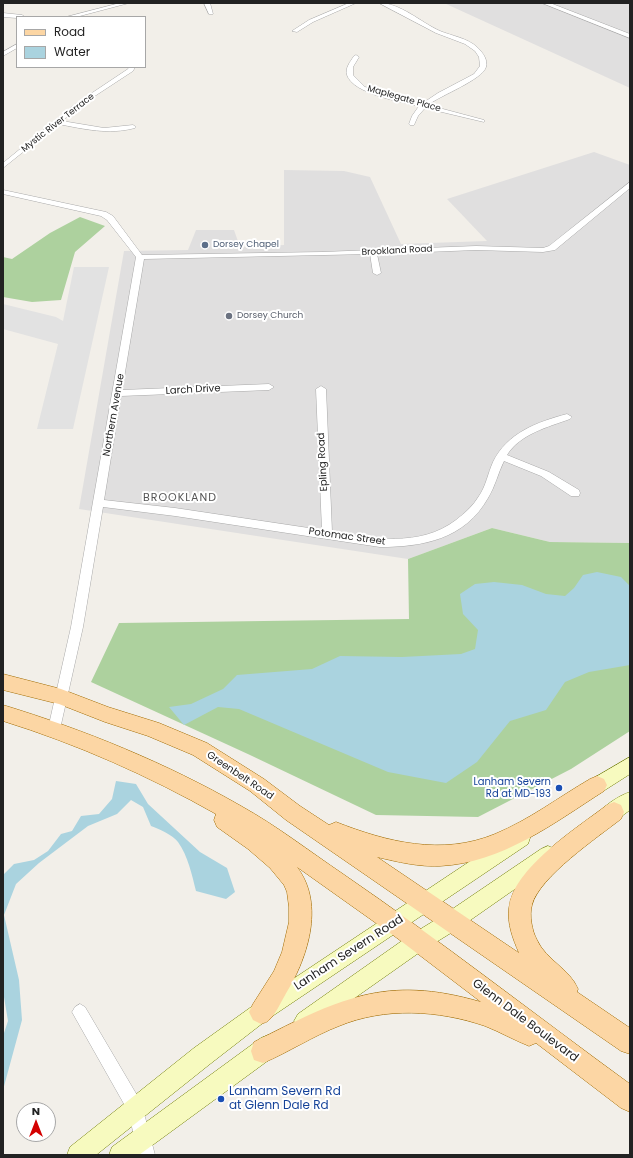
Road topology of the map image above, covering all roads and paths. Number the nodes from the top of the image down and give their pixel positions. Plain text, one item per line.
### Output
1 (126, 3) edge
2 (207, 3) edge
3 (353, 3) edge
4 (382, 3) edge
5 (545, 3) edge
6 (211, 13) dead end
7 (3, 15) edge
8 (16, 16) edge
9 (73, 16) edge
10 (295, 30) dead end
11 (630, 36) edge
12 (16, 47) edge
13 (3, 54) edge
14 (356, 57) dead end
15 (132, 68) edge
16 (424, 105) junction
17 (482, 121) dead end
18 (56, 122) junction
19 (412, 124) dead end
20 (133, 127) dead end
21 (3, 166) edge
22 (630, 184) edge
23 (3, 192) edge
24 (373, 252) junction
25 (140, 258) junction
26 (377, 273) dead end
27 (269, 387) dead end
28 (321, 389) dead end
29 (118, 393) junction
30 (567, 417) dead end
31 (502, 457) junction
32 (575, 493) dead end
33 (99, 503) junction
34 (327, 534) junction
35 (3, 682) edge
36 (61, 697) junction
37 (3, 713) edge
38 (54, 729) junction
39 (630, 765) edge
40 (164, 777) junction
41 (257, 785) junction
42 (597, 785) junction
43 (622, 806) edge
44 (426, 902) junction
45 (452, 921) junction
46 (394, 923) junction
47 (420, 941) junction
48 (80, 1012) dead end
49 (261, 1012) junction
50 (630, 1038) edge
51 (630, 1042) edge
52 (263, 1051) junction
53 (608, 1083) junction
54 (630, 1099) edge
55 (135, 1108) junction
56 (145, 1146) edge
57 (78, 1155) edge
58 (120, 1155) edge

1 - 9 street
2 - 6 street
3 - 10 street
4 - 16 street
5 - 11 street
7 - 8 street
12 - 13 street
14 - 16 street, Maplegate Place
15 - 18 street, Mystic River Terrace
16 - 17 street, Maplegate Place
16 - 19 street
18 - 20 street
18 - 21 street, Mystic River Terrace
22 - 24 street, Brookland Road
23 - 25 street
24 - 25 street, Brookland Road
24 - 26 street
25 - 29 street, Northern Avenue
27 - 29 street, Larch Drive
28 - 34 street, Epling Road
29 - 33 street, Northern Avenue
30 - 31 street, Potomac Street
31 - 32 street
31 - 34 street, Potomac Street
33 - 34 street, Potomac Street
33 - 36 street, Northern Avenue
35 - 36 main road, Greenbelt Road
36 - 38 street, Northern Avenue
36 - 41 main road, Greenbelt Road
37 - 38 main road
38 - 40 main road
39 - 42 main road, Lanham Severn Road
40 - 46 main road
40 - 49 main road
41 - 42 main road
41 - 44 main road, Greenbelt Road
42 - 44 main road, Lanham Severn Road
43 - 45 main road
43 - 50 main road
44 - 45 main road, Greenbelt Road
44 - 46 main road, Lanham Severn Road
45 - 47 main road
45 - 51 main road
46 - 47 main road
46 - 49 main road, Lanham Severn Road
47 - 52 main road
47 - 53 main road, Glenn Dale Boulevard
48 - 55 street
49 - 55 main road, Lanham Severn Road
52 - 53 main road
52 - 56 main road
53 - 54 main road, Glenn Dale Boulevard
55 - 56 street
55 - 57 main road, Lanham Severn Road
56 - 58 main road

